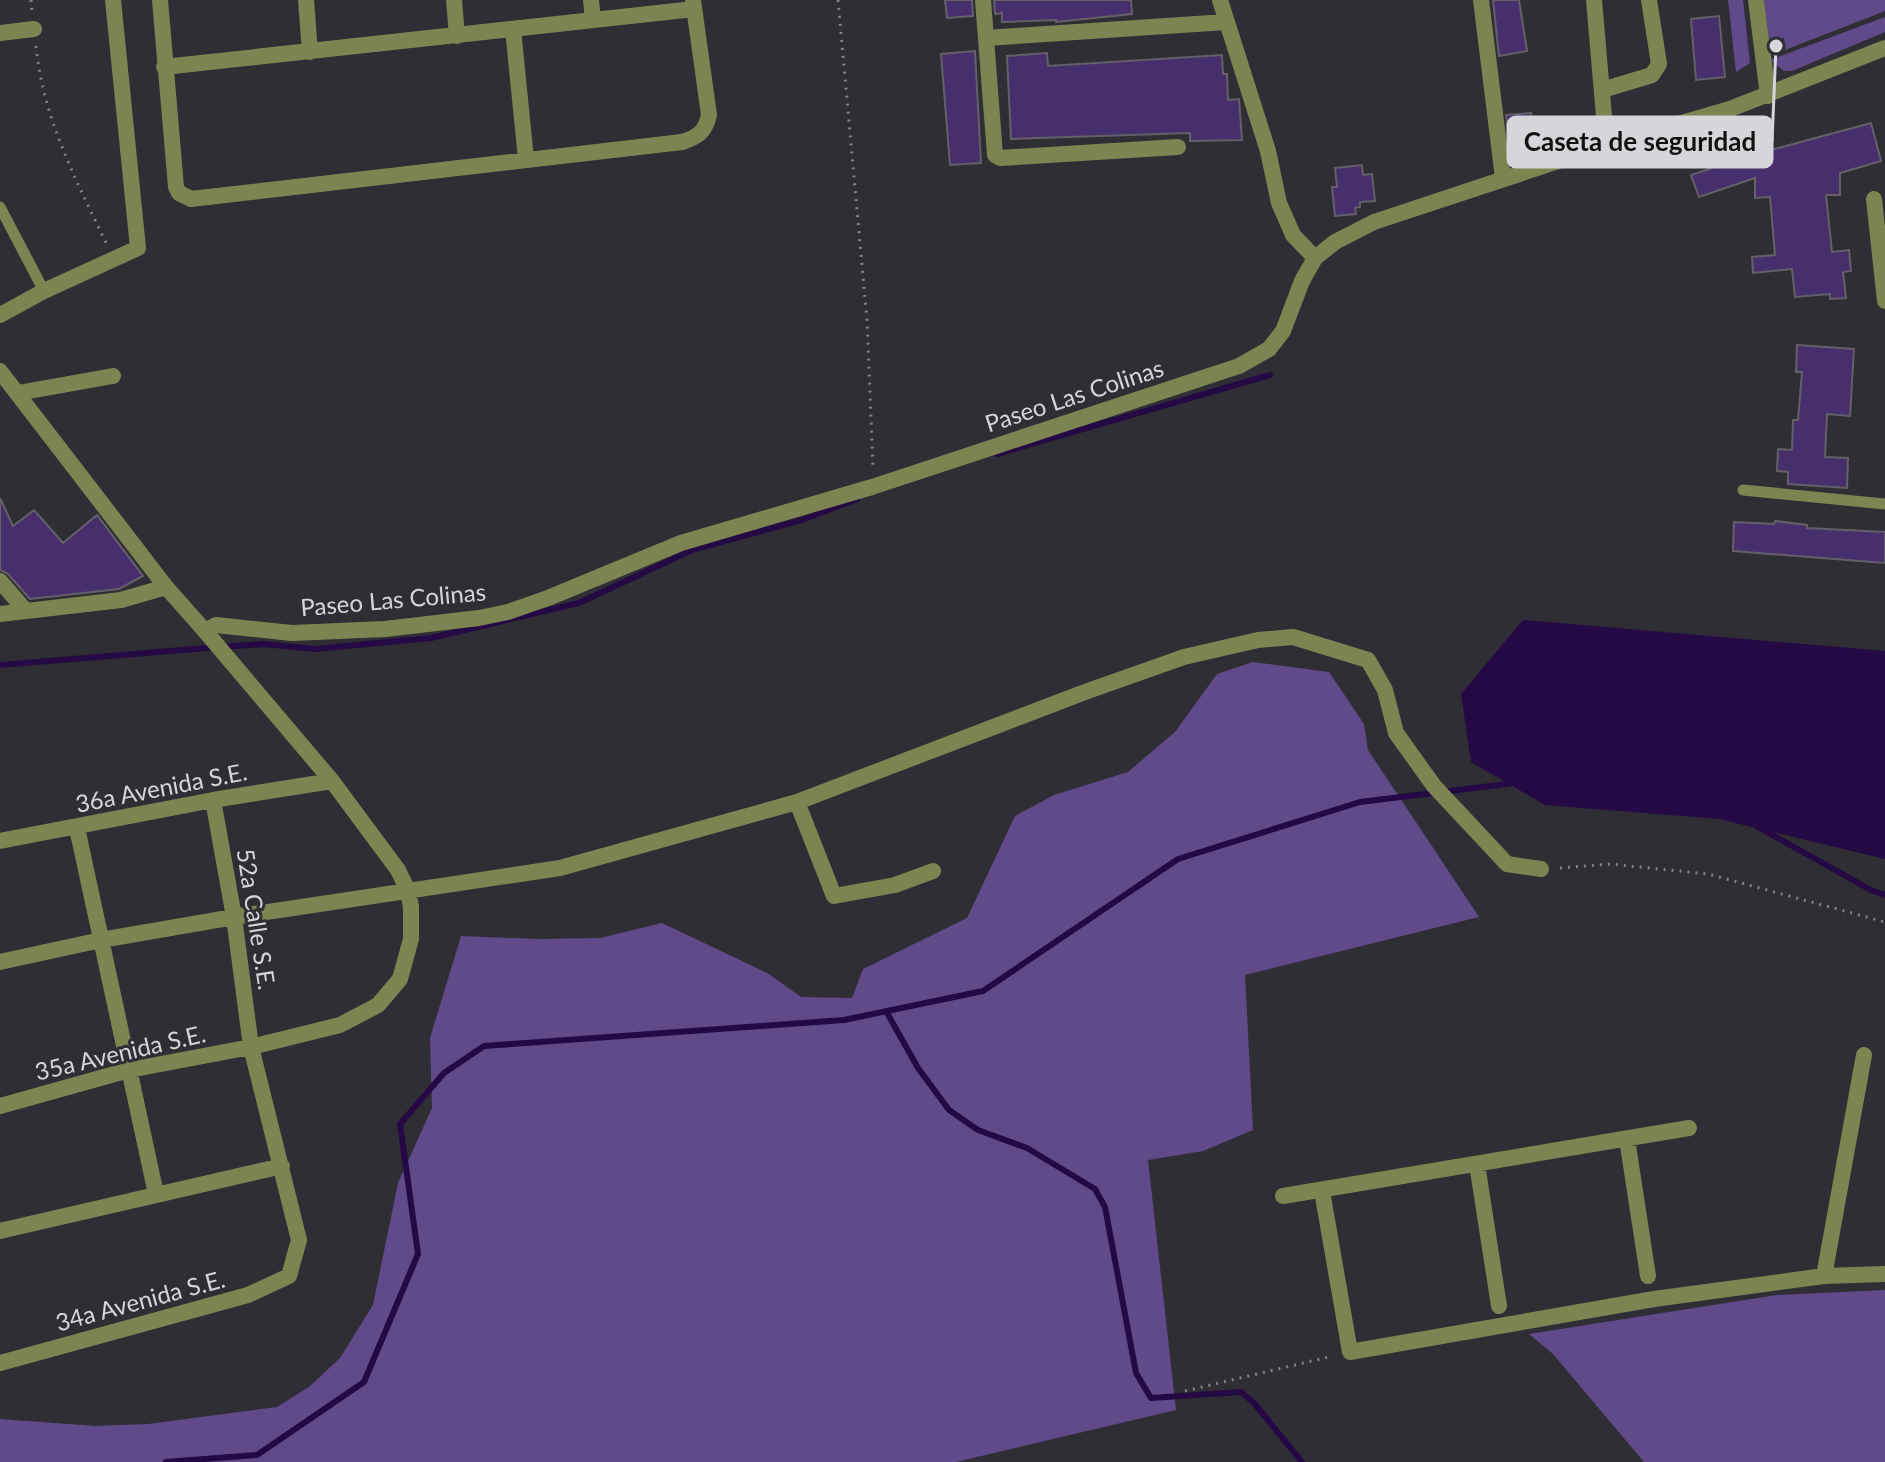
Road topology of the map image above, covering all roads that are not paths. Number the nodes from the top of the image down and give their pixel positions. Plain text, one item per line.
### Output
1 (113, 0) edge
2 (160, 0) edge
3 (306, 0) edge
4 (454, 0) edge
5 (591, 0) edge
6 (983, 0) edge
7 (1220, 0) edge
8 (1481, 0) edge
9 (1594, 0) edge
10 (1649, 0) edge
11 (1756, 0) edge
12 (693, 4) edge
13 (593, 20) junction
14 (1226, 22) junction
15 (34, 29) road end
16 (513, 29) junction
17 (0, 33) edge
18 (457, 36) junction
19 (986, 38) junction
20 (1885, 48) edge
21 (310, 52) junction
22 (164, 67) junction
23 (1602, 90) junction
24 (1768, 96) junction
25 (1613, 143) junction
26 (1178, 147) dead end
27 (526, 159) junction
28 (1503, 178) junction
29 (1874, 199) dead end
30 (0, 207) edge
31 (1315, 258) junction
32 (44, 291) junction
33 (1885, 301) edge
34 (0, 315) edge
35 (0, 371) edge
36 (113, 376) dead end
37 (18, 393) junction
38 (1743, 490) dead end
39 (1885, 504) edge
40 (0, 581) edge
41 (166, 587) junction
42 (25, 610) junction
43 (0, 614) edge
44 (208, 634) junction
45 (332, 781) junction
46 (213, 800) junction
47 (797, 802) junction
48 (77, 828) junction
49 (0, 841) edge
50 (1541, 869) road end
51 (933, 871) dead end
52 (408, 891) junction
53 (234, 917) junction
54 (101, 940) junction
55 (0, 962) edge
56 (251, 1047) junction
57 (1864, 1055) dead end
58 (129, 1070) junction
59 (0, 1106) edge
60 (1689, 1128) dead end
61 (1627, 1139) junction
62 (1477, 1164) junction
63 (282, 1166) junction
64 (1322, 1191) junction
65 (156, 1194) junction
66 (1283, 1196) dead end
67 (0, 1231) edge
68 (1885, 1274) edge
69 (289, 1276) joint
70 (1648, 1276) dead end
71 (1824, 1276) junction
72 (1499, 1306) dead end
73 (0, 1363) edge

1 - 32 street
2 - 22 street
3 - 21 street
4 - 18 street
5 - 13 street
6 - 19 street
7 - 14 street
8 - 28 street
9 - 23 street
10 - 23 street
11 - 24 street
12 - 13 street
12 - 27 street
13 - 16 street
14 - 19 street
14 - 31 street
15 - 17 street
16 - 18 street
16 - 27 street
18 - 21 street
19 - 26 street
20 - 24 street, Paseo Las Colinas
21 - 22 street
22 - 27 street
23 - 25 street
24 - 25 street, Paseo Las Colinas
25 - 28 street, Paseo Las Colinas
28 - 31 street, Paseo Las Colinas
29 - 33 street
30 - 32 lane
31 - 44 street, Paseo Las Colinas
32 - 34 street
35 - 37 street
36 - 37 street
37 - 41 street
38 - 39 lane
40 - 42 street
41 - 42 street
41 - 44 street
42 - 43 street
44 - 45 street
45 - 46 street, 36a Avenida S.E.
45 - 52 street
46 - 48 street, 36a Avenida S.E.
46 - 53 street, 52a Calle S.E.
47 - 50 street
47 - 51 street
47 - 52 street
48 - 49 street, 36a Avenida S.E.
48 - 54 street
52 - 53 street
52 - 56 street, 35a Avenida S.E.
53 - 54 street
53 - 56 street, 52a Calle S.E.
54 - 55 street
54 - 58 street
56 - 58 street, 35a Avenida S.E.
56 - 63 street, 52a Calle S.E.
57 - 71 street
58 - 59 street, 35a Avenida S.E.
58 - 65 street
60 - 61 street
61 - 62 street
61 - 70 street
62 - 64 street
62 - 72 street
63 - 65 street
63 - 69 street, 52a Calle S.E.
64 - 66 street
64 - 71 street
65 - 67 street
68 - 71 street
69 - 73 street, 34a Avenida S.E.

